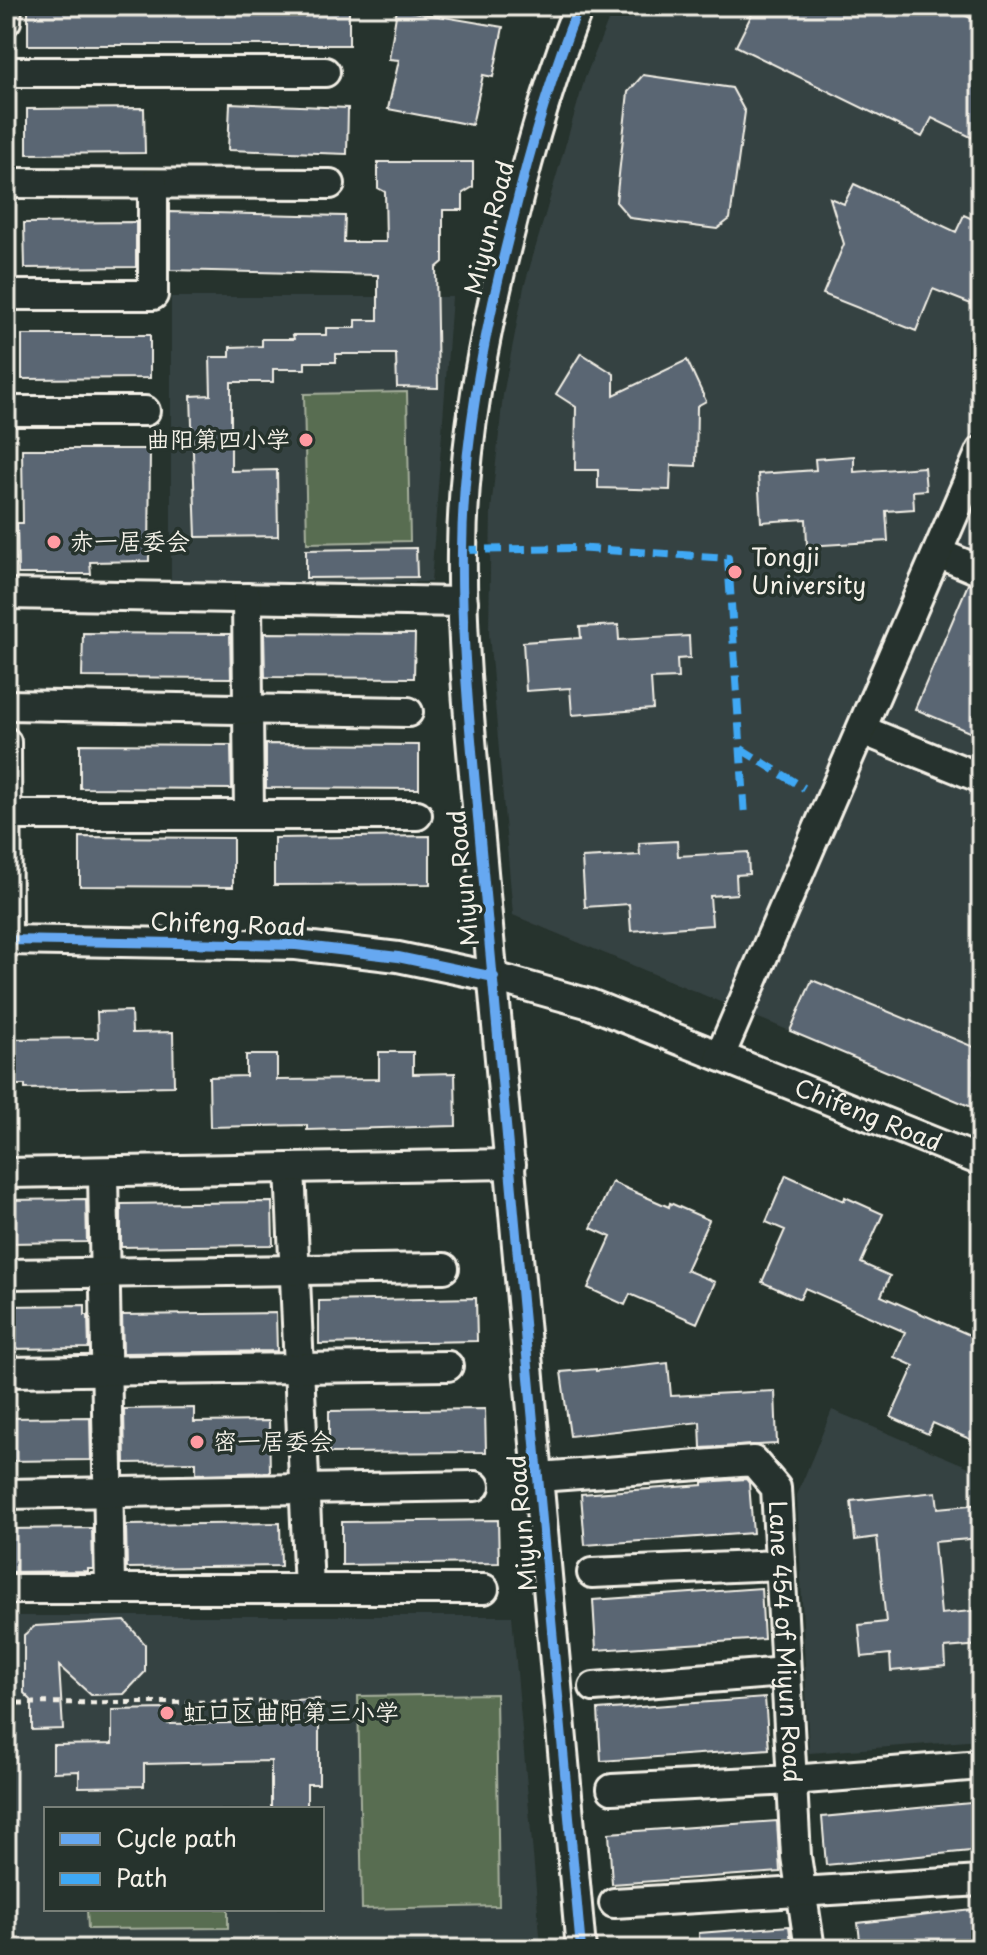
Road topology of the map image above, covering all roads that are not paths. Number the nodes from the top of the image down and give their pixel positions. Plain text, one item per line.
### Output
1 (7, 6) edge
2 (579, 6) edge
3 (6, 21) edge
4 (6, 72) edge
5 (325, 72) dead end
6 (6, 183) edge
7 (153, 184) junction
8 (330, 184) dead end
9 (6, 295) edge
10 (6, 411) edge
11 (145, 411) dead end
12 (981, 451) edge
13 (938, 553) junction
14 (981, 571) edge
15 (6, 594) edge
16 (247, 598) junction
17 (463, 602) junction
18 (6, 705) edge
19 (248, 708) junction
20 (408, 712) dead end
21 (862, 730) junction
22 (6, 742) edge
23 (981, 778) edge
24 (7, 815) edge
25 (249, 815) junction
26 (417, 815) dead end
27 (7, 940) edge
28 (494, 977) junction
29 (720, 1056) junction
30 (981, 1161) edge
31 (511, 1164) junction
32 (290, 1168) junction
33 (103, 1172) junction
34 (6, 1173) edge
35 (444, 1268) dead end
36 (295, 1270) junction
37 (105, 1272) junction
38 (6, 1274) edge
39 (448, 1366) dead end
40 (299, 1369) junction
41 (6, 1372) edge
42 (106, 1372) junction
43 (539, 1477) junction
44 (475, 1486) dead end
45 (304, 1489) junction
46 (109, 1492) junction
47 (6, 1494) edge
48 (779, 1565) junction
49 (592, 1573) dead end
50 (6, 1589) edge
51 (110, 1589) junction
52 (309, 1589) junction
53 (484, 1589) dead end
54 (785, 1672) junction
55 (594, 1687) dead end
56 (981, 1765) edge
57 (792, 1780) junction
58 (612, 1789) dead end
59 (981, 1881) edge
60 (802, 1894) junction
61 (614, 1903) dead end
62 (581, 1949) edge
63 (810, 1949) edge

1 - 3 street
2 - 17 street, Miyun Road
4 - 5 street
6 - 7 street
7 - 8 street
7 - 9 street
10 - 11 street
12 - 13 street
13 - 14 street
13 - 21 street
15 - 16 street
16 - 17 street
16 - 19 street
17 - 28 street, Miyun Road
18 - 19 street
19 - 20 street
19 - 25 street
21 - 23 street
21 - 29 street
22 - 24 street
24 - 25 street
24 - 27 street
25 - 26 street
27 - 28 street, Chifeng Road
28 - 29 street, Chifeng Road
28 - 31 street, Miyun Road
29 - 30 street, Chifeng Road
31 - 32 street
31 - 43 street, Miyun Road
32 - 33 street
32 - 36 street
33 - 34 street
33 - 37 street
35 - 36 street
36 - 37 street
36 - 40 street
37 - 38 street
37 - 42 street
39 - 40 street
40 - 42 street
40 - 45 street
41 - 42 street
42 - 46 street
43 - 48 street, Lane 454 of Miyun Road
43 - 62 street, Miyun Road
44 - 45 street
45 - 46 street
45 - 52 street
46 - 47 street
46 - 51 street
48 - 49 street
48 - 54 street, Lane 454 of Miyun Road
50 - 51 street
51 - 52 street
52 - 53 street
54 - 55 street
54 - 57 street, Lane 454 of Miyun Road
56 - 57 street
57 - 58 street
57 - 60 street, Lane 454 of Miyun Road
59 - 60 street
60 - 61 street
60 - 63 street, Lane 454 of Miyun Road

